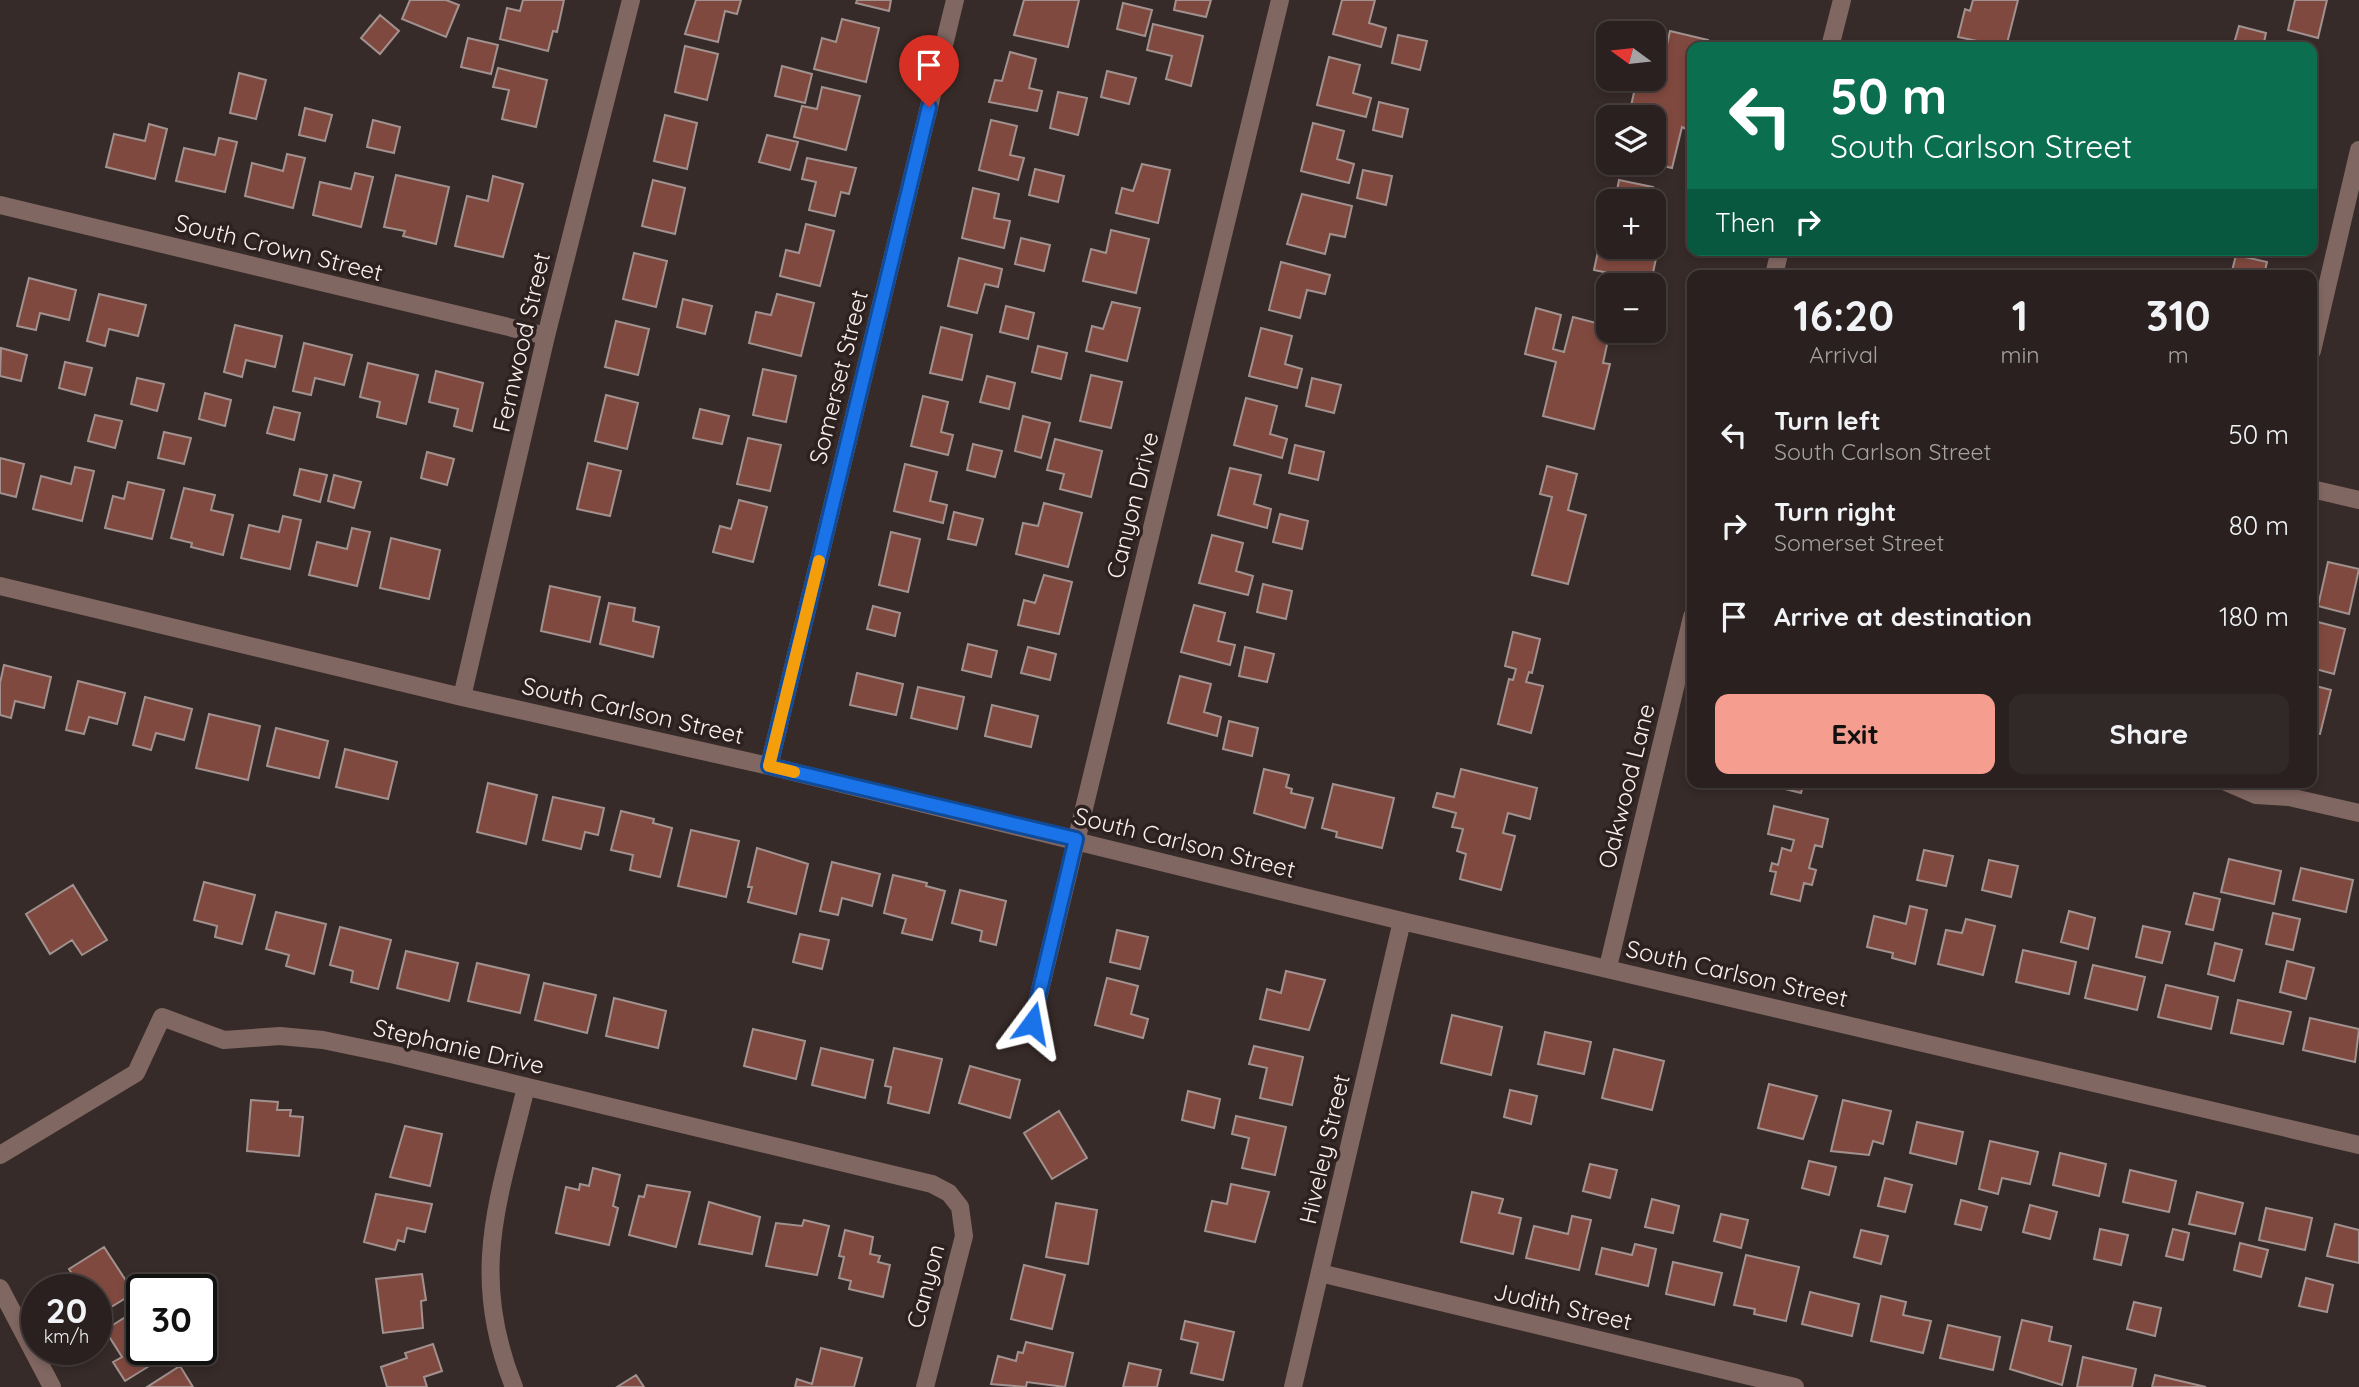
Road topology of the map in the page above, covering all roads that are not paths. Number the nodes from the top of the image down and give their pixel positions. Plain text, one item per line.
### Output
1 (631, 0) edge
2 (955, 0) edge
3 (1280, 0) edge
4 (1842, 0) edge
5 (1831, 42) edge
6 (2359, 150) edge
7 (0, 205) edge
8 (2317, 330) edge
9 (547, 336) junction
10 (2317, 490) edge
11 (2359, 500) edge
12 (0, 586) edge
13 (1687, 638) edge
14 (462, 697) junction
15 (769, 766) junction
16 (2240, 788) edge
17 (2359, 813) edge
18 (1076, 839) junction
19 (1402, 921) junction
20 (1608, 967) junction
21 (1032, 1023) dead end
22 (526, 1087) junction
23 (2359, 1145) edge
24 (0, 1156) edge
25 (954, 1200) joint
26 (1320, 1273) junction
27 (0, 1288) edge
28 (52, 1387) edge
29 (514, 1387) edge
30 (925, 1387) edge
31 (1293, 1387) edge
32 (1795, 1387) edge

1 - 9 street, Fernwood Street
2 - 15 street, Somerset Street
3 - 18 street, Canyon Drive
4 - 5 street
6 - 8 street
7 - 9 street, South Crown Street
9 - 14 street, Fernwood Street
10 - 11 street
12 - 14 street, South Carlson Street
13 - 20 street, Oakwood Lane
14 - 15 street, South Carlson Street
15 - 18 street, South Carlson Street
16 - 17 street
18 - 19 street, South Carlson Street
18 - 21 street, Canyon Drive
19 - 20 street, South Carlson Street
19 - 26 street, Hiveley Street
20 - 23 street, South Carlson Street
22 - 24 street, Stephanie Drive
22 - 25 street, Stephanie Drive
22 - 29 street
25 - 30 street, Canyon
26 - 31 street, Hiveley Street
26 - 32 street, Judith Street
27 - 28 street

